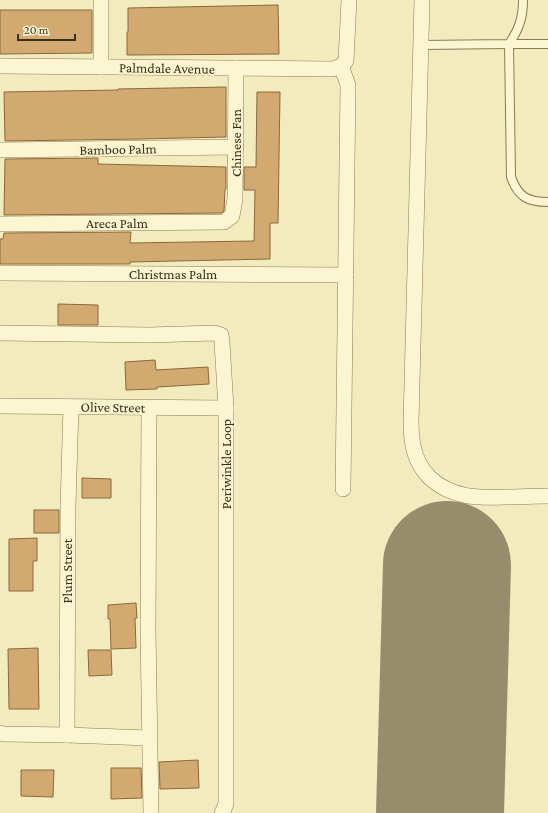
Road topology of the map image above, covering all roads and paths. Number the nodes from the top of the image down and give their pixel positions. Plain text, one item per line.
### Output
1 (101, 0) edge
2 (349, 0) edge
3 (422, 0) edge
4 (523, 0) edge
5 (509, 44) junction
6 (548, 44) edge
7 (421, 45) junction
8 (0, 66) edge
9 (101, 67) junction
10 (236, 68) junction
11 (337, 68) junction
12 (236, 147) junction
13 (0, 150) edge
14 (548, 202) edge
15 (232, 216) joint
16 (0, 224) edge
17 (0, 273) edge
18 (346, 275) junction
19 (0, 333) edge
20 (0, 406) edge
21 (71, 407) junction
22 (149, 408) junction
23 (226, 408) junction
24 (343, 489) dead end
25 (548, 496) edge
26 (0, 733) edge
27 (67, 734) junction
28 (149, 738) junction
29 (150, 813) edge
30 (222, 813) edge

1 - 9 street
2 - 11 street
3 - 7 street
4 - 5 lane
5 - 6 lane
5 - 7 lane
5 - 14 lane
7 - 25 street
8 - 9 street, Palmdale Avenue
9 - 10 street, Palmdale Avenue
10 - 11 street, Palmdale Avenue
10 - 12 street, Chinese Fan
11 - 18 street
12 - 13 street, Bamboo Palm
12 - 15 street, Chinese Fan
15 - 16 street, Areca Palm
17 - 18 street, Christmas Palm
18 - 24 street
19 - 23 street, Periwinkle Loop
20 - 21 street, Olive Street
21 - 22 street, Olive Street
21 - 27 street, Plum Street
22 - 23 street, Olive Street
22 - 28 street
23 - 30 street, Periwinkle Loop
26 - 27 street
27 - 28 street
28 - 29 street

